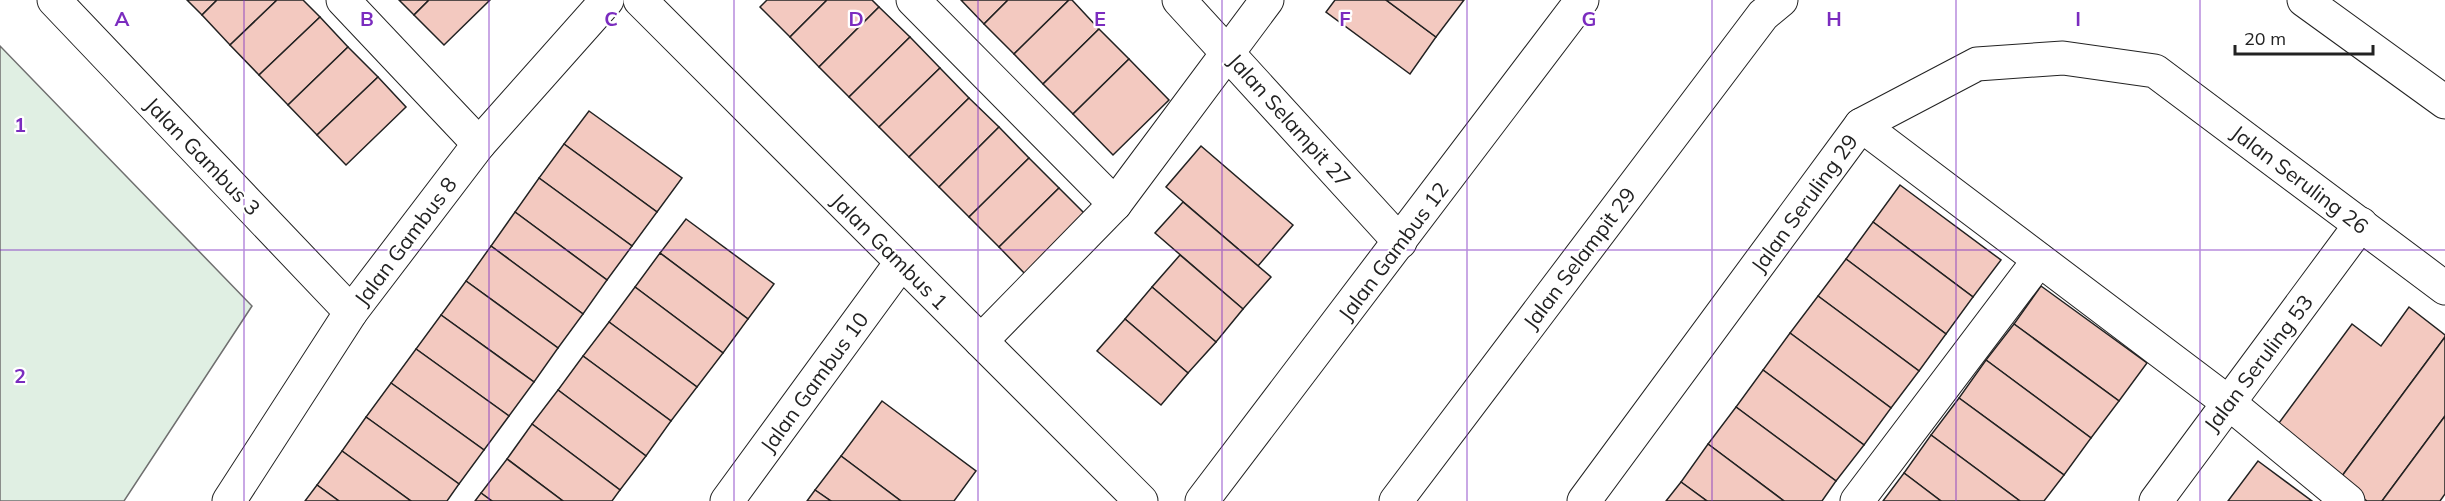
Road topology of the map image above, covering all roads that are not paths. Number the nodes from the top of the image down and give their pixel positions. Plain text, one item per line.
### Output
1 (54, 0) edge
2 (343, 0) edge
3 (607, 0) edge
4 (640, 0) edge
5 (914, 0) edge
6 (1179, 0) edge
7 (1267, 0) edge
8 (1582, 0) edge
9 (2304, 0) edge
10 (1770, 5) edge
11 (1229, 52) junction
12 (2155, 71) joint
13 (2445, 102) edge
14 (1861, 125) junction
15 (479, 144) junction
16 (1115, 204) junction
17 (2361, 224) junction
18 (1400, 242) junction
19 (2039, 260) junction
20 (901, 263) junction
21 (2445, 288) edge
22 (351, 312) junction
23 (981, 341) junction
24 (2229, 403) junction
25 (229, 501) edge
26 (727, 501) edge
27 (1141, 501) edge
28 (1202, 501) edge
29 (1396, 501) edge
30 (1584, 501) edge
31 (1857, 501) edge
32 (2156, 501) edge
33 (2348, 501) edge

1 - 22 street, Jalan Gambus 3
2 - 15 street
3 - 15 street, Jalan Gambus 8
4 - 20 street, Jalan Gambus 1
5 - 16 street
6 - 11 street, Jalan Selampit 27
7 - 11 street
8 - 18 street, Jalan Gambus 12
9 - 13 street
10 - 29 street, Jalan Selampit 29
11 - 16 street
11 - 18 street, Jalan Selampit 27
12 - 14 street, Jalan Seruling 29
12 - 17 street, Jalan Seruling 26
14 - 19 street
14 - 30 street, Jalan Seruling 29
15 - 22 street, Jalan Gambus 8
16 - 23 street
17 - 21 street, Jalan Seruling 26
17 - 24 street, Jalan Seruling 53
18 - 28 street, Jalan Gambus 12
19 - 24 street
19 - 31 street
20 - 23 street, Jalan Gambus 1
20 - 26 street, Jalan Gambus 10
22 - 25 street, Jalan Gambus 8
23 - 27 street, Jalan Gambus 1
24 - 32 street, Jalan Seruling 53
24 - 33 street

